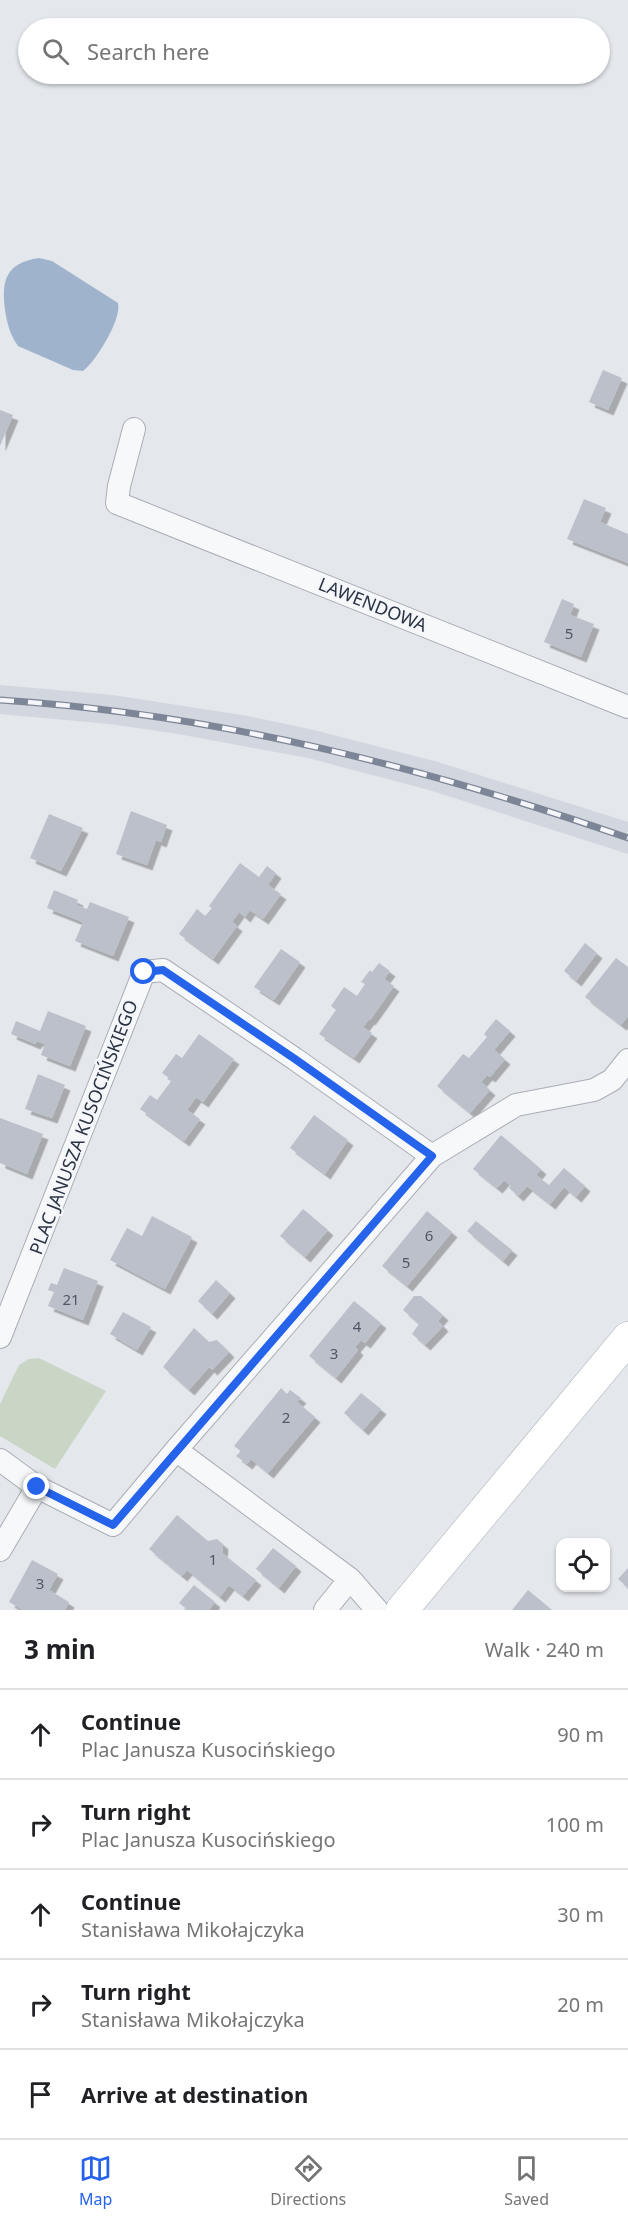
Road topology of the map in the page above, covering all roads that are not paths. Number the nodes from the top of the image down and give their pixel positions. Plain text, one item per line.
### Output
1 (134, 429) dead end
2 (628, 707) edge
3 (628, 1060) edge
4 (432, 1156) junction
5 (0, 1337) edge
6 (628, 1338) edge
7 (176, 1450) junction
8 (0, 1460) edge
9 (37, 1487) junction
10 (0, 1550) edge
11 (350, 1579) junction
12 (325, 1610) edge
13 (377, 1610) edge
14 (402, 1610) edge

1 - 2 street, LAWENDOWA
3 - 4 street
4 - 5 street, PLAC JANUSZA KUSOCIŃSKIEGO
4 - 7 street
6 - 14 main road
7 - 9 street
7 - 11 street
8 - 9 street
9 - 10 street
11 - 12 street
11 - 13 street

